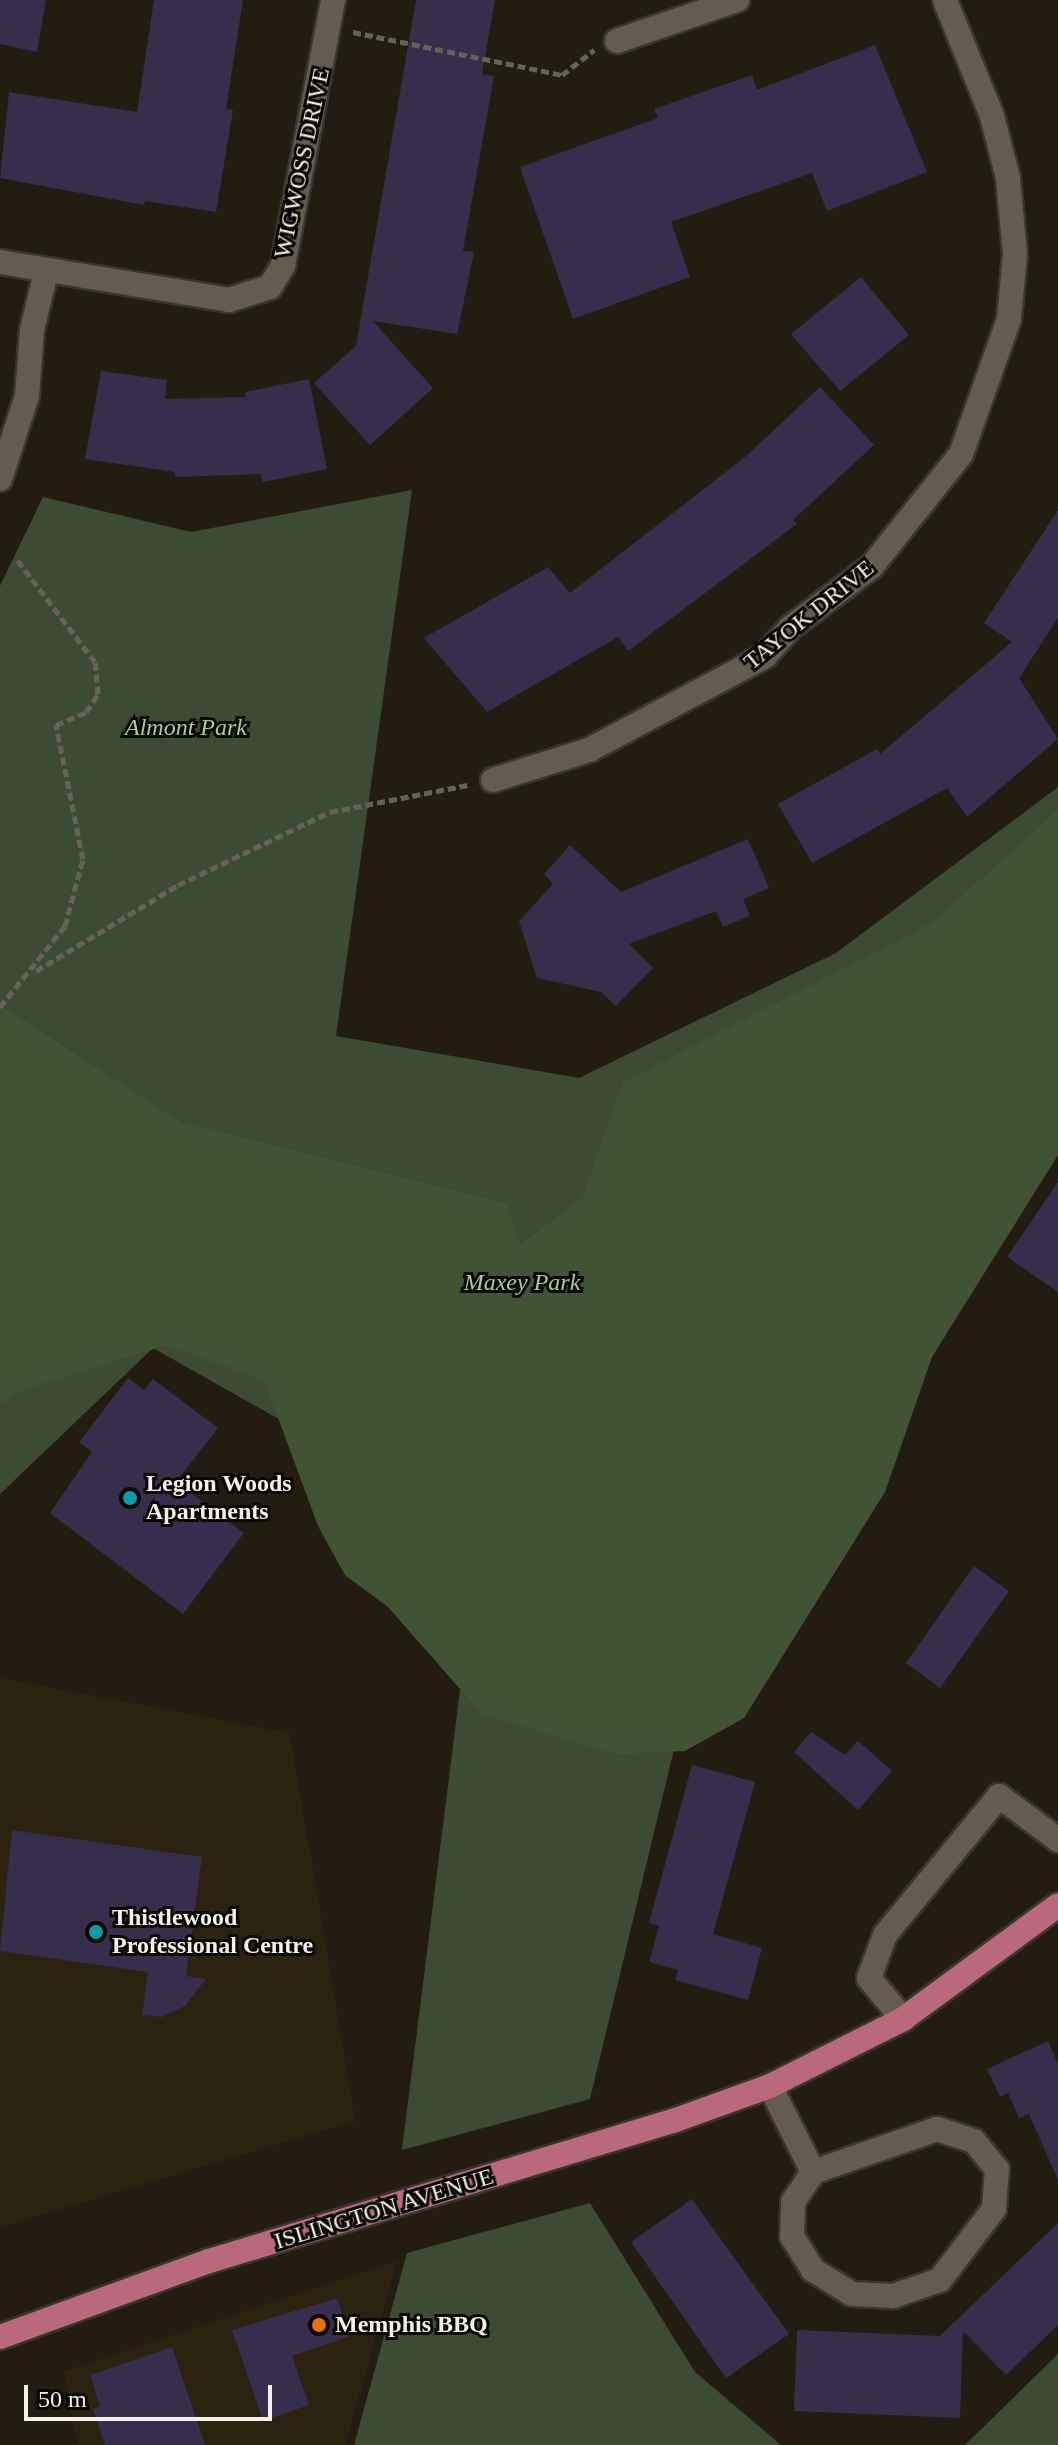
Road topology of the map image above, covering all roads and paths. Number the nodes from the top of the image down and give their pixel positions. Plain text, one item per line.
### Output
1 (333, 0) edge
2 (737, 0) edge
3 (945, 0) edge
4 (328, 27) junction
5 (617, 41) joint
6 (0, 262) edge
7 (46, 272) junction
8 (0, 479) edge
9 (15, 557) dead end
10 (493, 780) joint
11 (32, 973) junction
12 (0, 1007) edge
13 (1058, 1840) edge
14 (1058, 1905) edge
15 (903, 2019) junction
16 (770, 2086) junction
17 (813, 2172) junction
18 (0, 2337) edge

1 - 4 street, WIGWOSS DRIVE
2 - 5 street
3 - 10 street, TAYOK DRIVE
4 - 5 path
4 - 7 street, WIGWOSS DRIVE
6 - 7 street, WIGWOSS DRIVE
7 - 8 street
9 - 11 path
10 - 11 path
11 - 12 path
13 - 15 street
14 - 15 main road, ISLINGTON AVENUE
15 - 16 main road, ISLINGTON AVENUE
16 - 17 street
16 - 18 main road, ISLINGTON AVENUE
17 - 17 street

